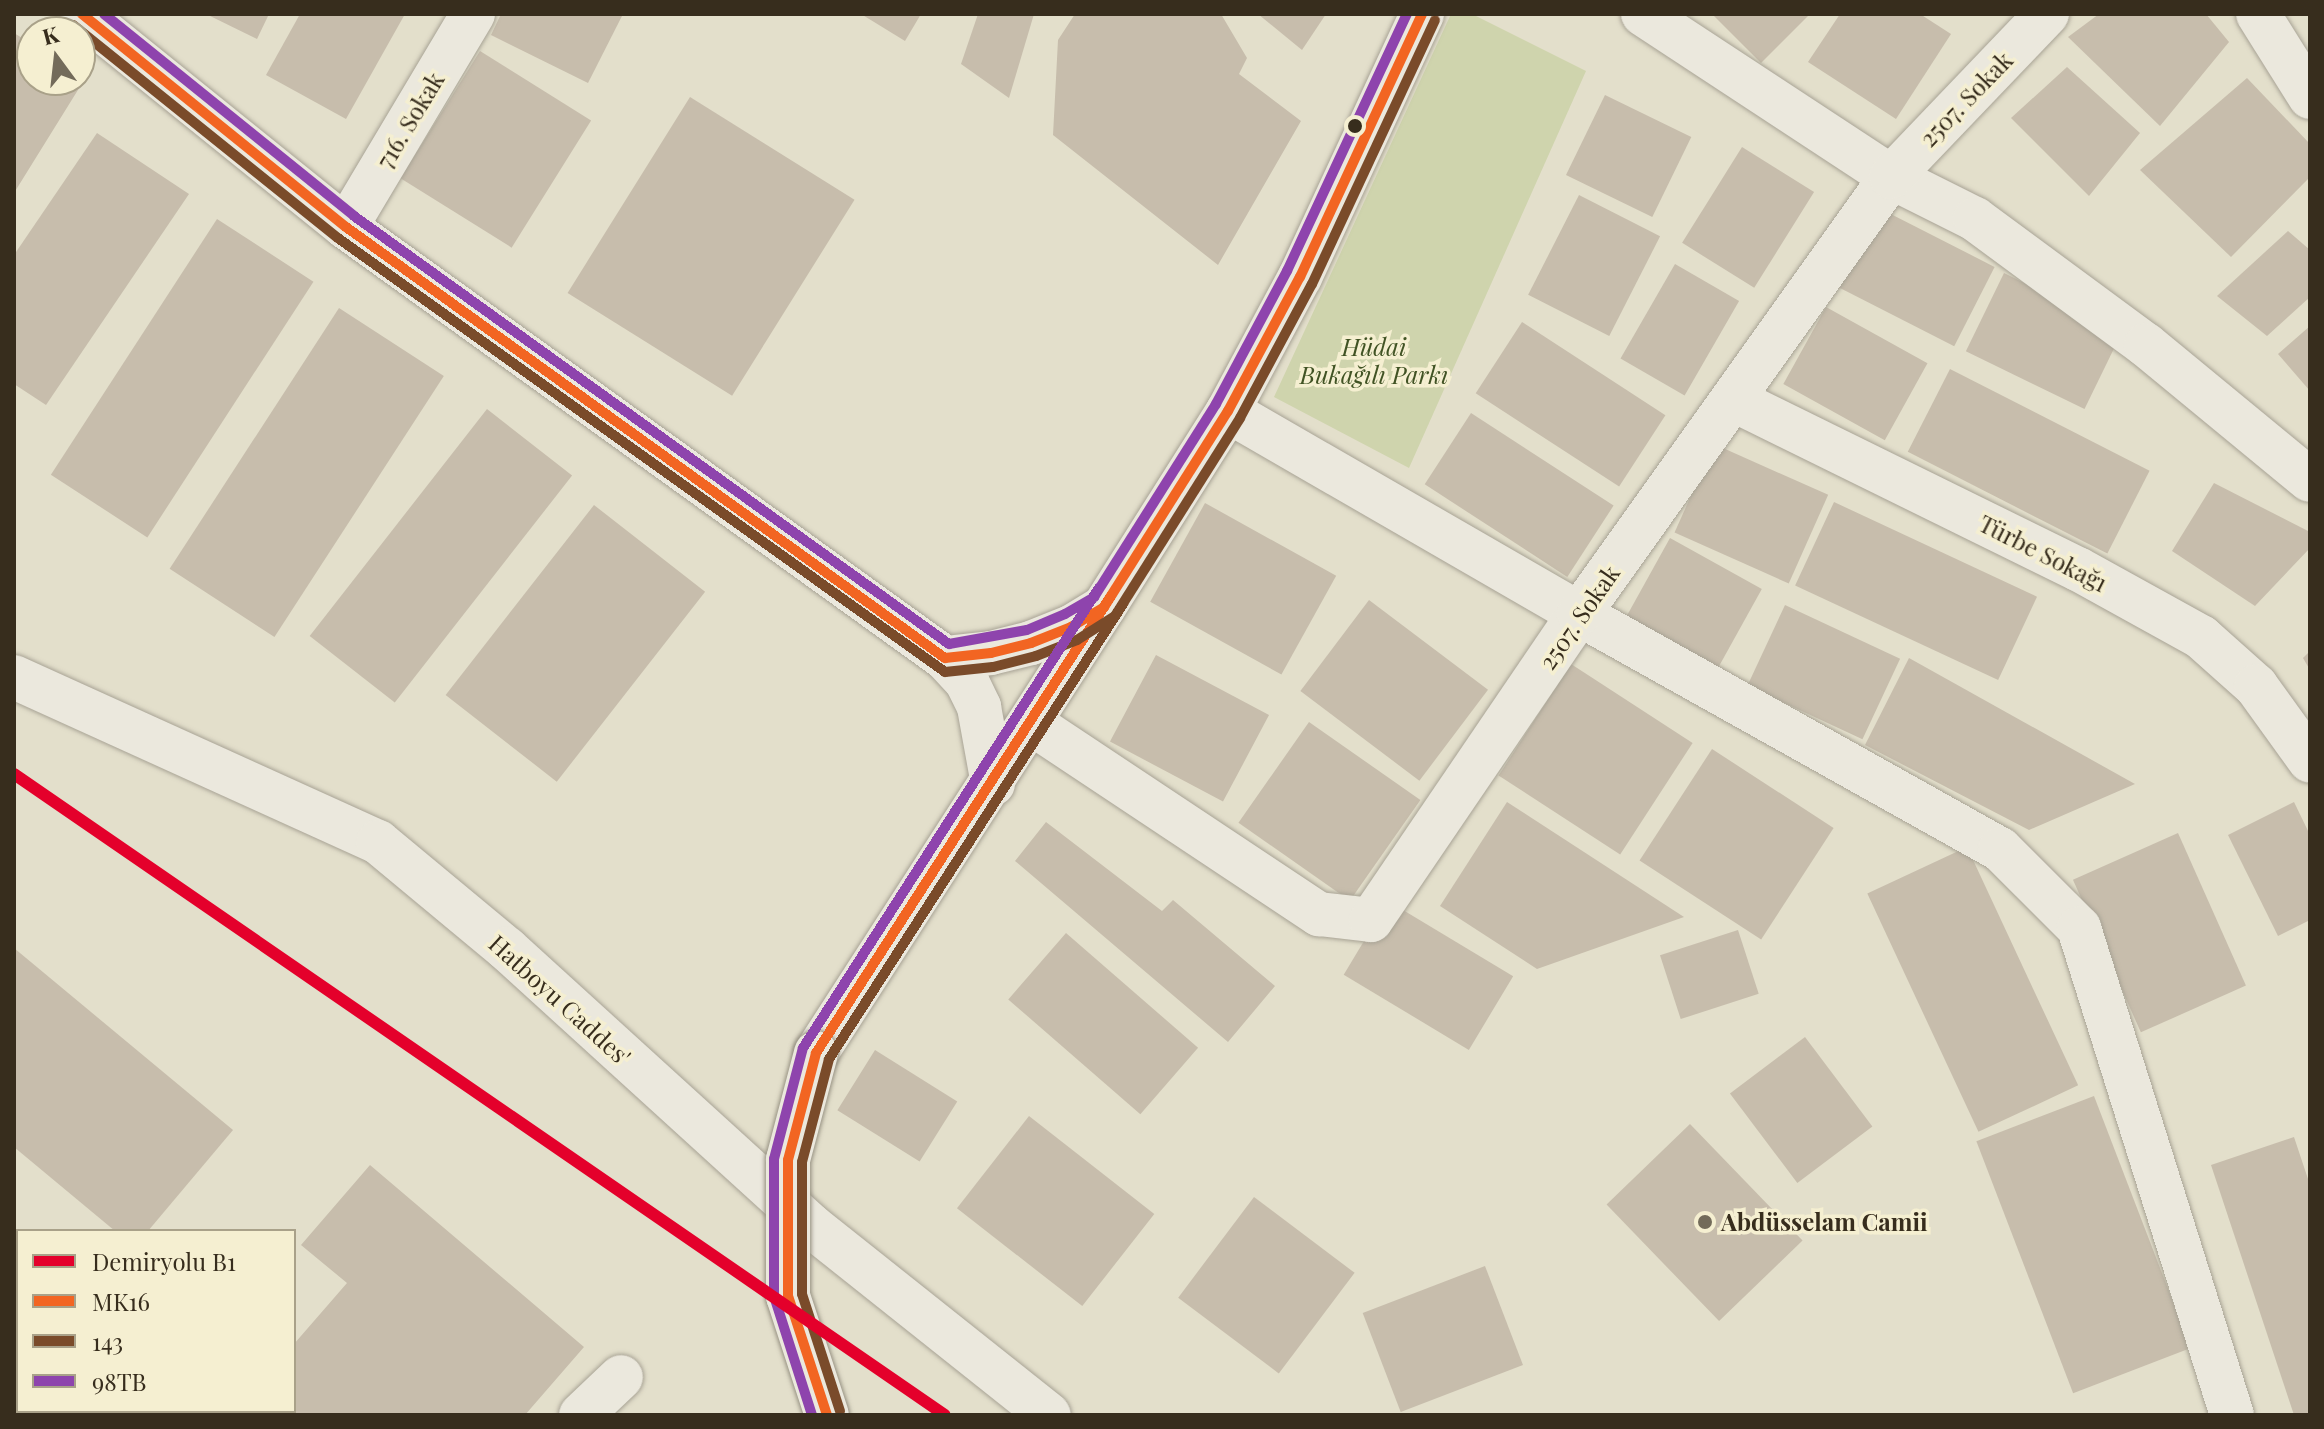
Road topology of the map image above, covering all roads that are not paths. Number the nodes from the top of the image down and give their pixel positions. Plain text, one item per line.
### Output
1 (82, 14) edge
2 (473, 14) edge
3 (1422, 14) edge
4 (1643, 14) edge
5 (2047, 14) edge
6 (2258, 14) edge
7 (2310, 97) edge
8 (1891, 177) junction
9 (346, 227) junction
10 (1734, 400) junction
11 (1228, 411) junction
12 (2310, 480) edge
13 (1104, 607) junction
14 (1579, 614) junction
15 (945, 658) junction
16 (14, 677) edge
17 (1031, 723) junction
18 (2310, 761) edge
19 (993, 784) junction
20 (621, 1377) dead end
21 (581, 1415) edge
22 (827, 1415) edge
23 (1049, 1415) edge
24 (2232, 1415) edge

1 - 9 street
2 - 9 street, 716. Sokak
3 - 11 street
4 - 8 street
5 - 8 street, 2507. Sokak
6 - 7 street
8 - 10 street, 2507. Sokak
8 - 12 street
9 - 15 street
10 - 14 street, 2507. Sokak
10 - 18 street, Türbe Sokağı
11 - 13 street
11 - 14 street
13 - 15 street
13 - 17 street
14 - 17 street, 2507. Sokak
14 - 24 street
15 - 19 street
16 - 23 street, Hatboyu Caddes'
17 - 19 street
19 - 22 street, bridge
20 - 21 street

